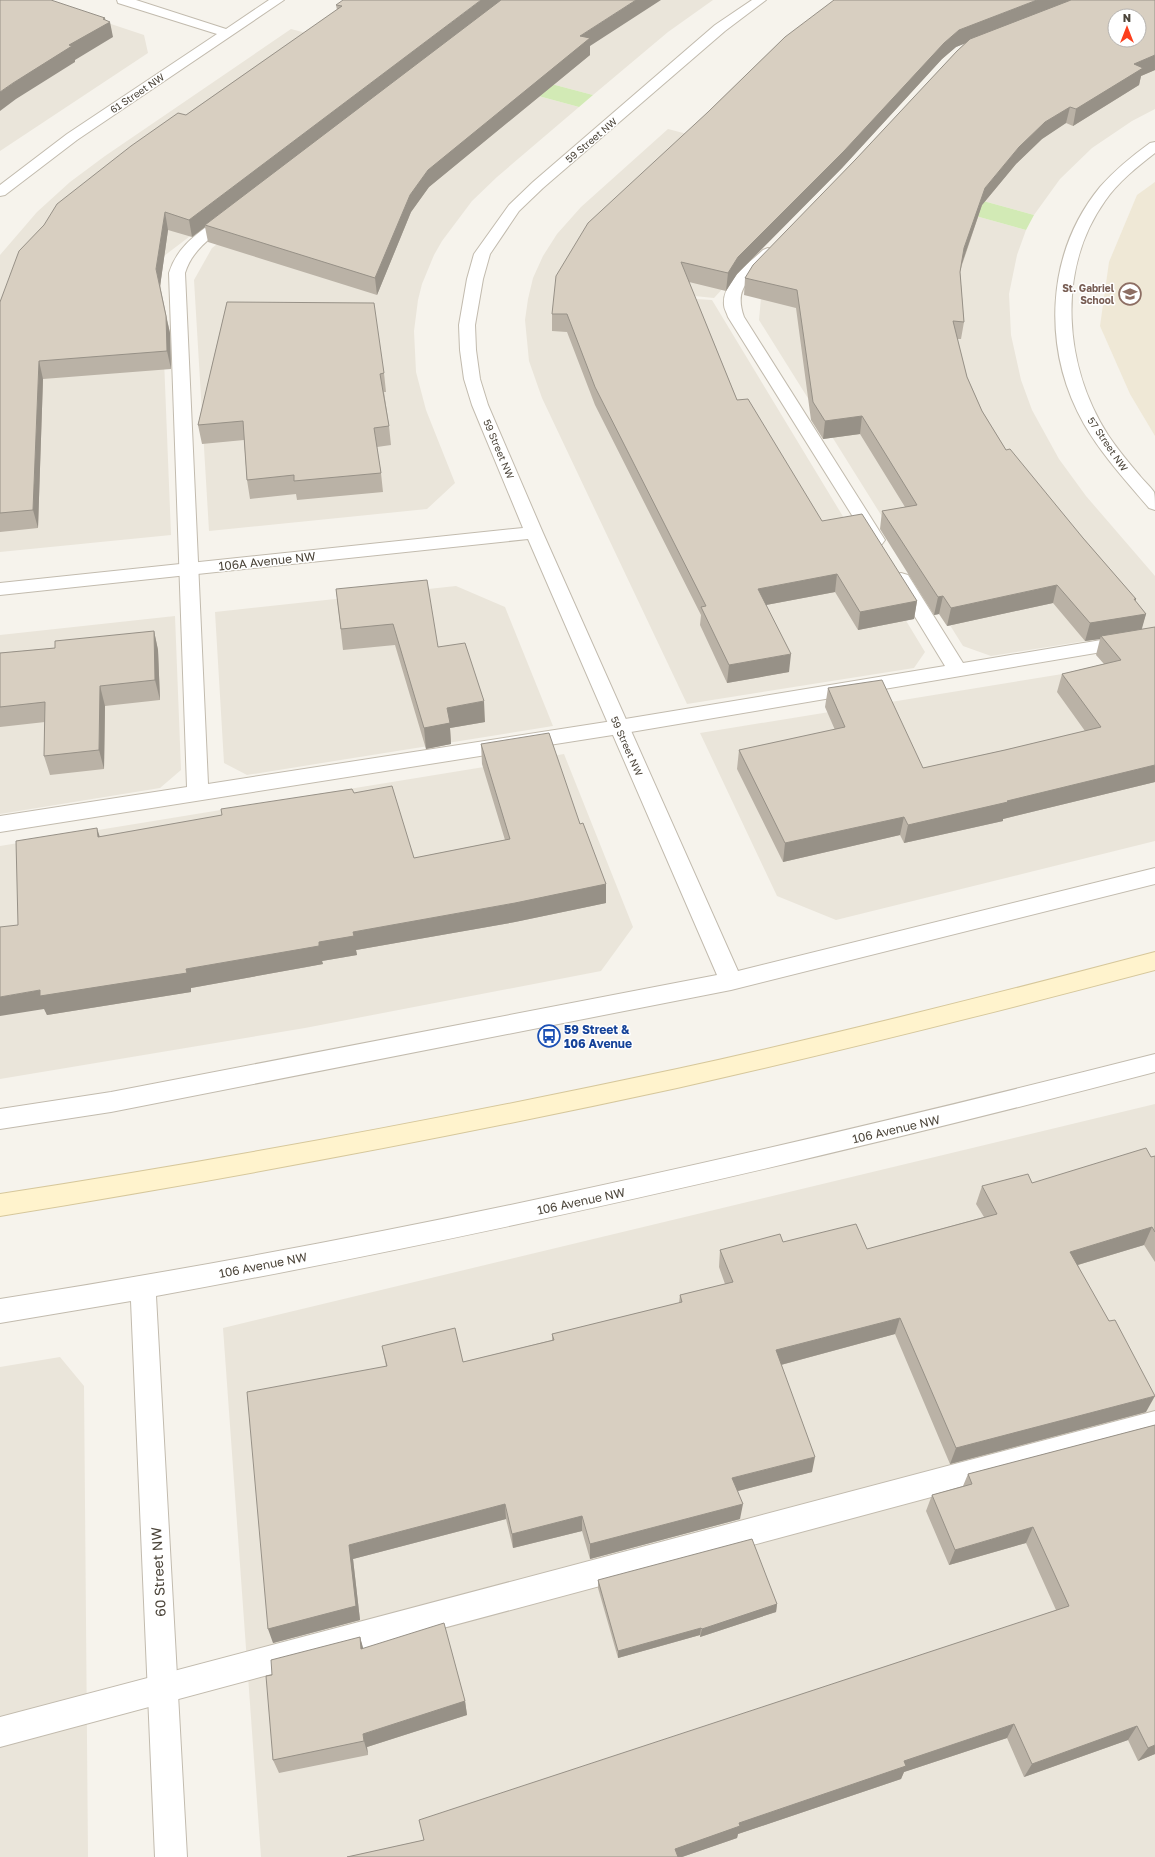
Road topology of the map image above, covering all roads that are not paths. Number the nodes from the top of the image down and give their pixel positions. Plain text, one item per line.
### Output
1 (122, 0) edge
2 (278, 0) edge
3 (760, 0) edge
4 (226, 33) junction
5 (1155, 146) edge
6 (0, 192) edge
7 (241, 209) edge
8 (776, 244) edge
9 (1155, 504) edge
10 (534, 533) junction
11 (882, 550) edge
12 (891, 564) edge
13 (188, 569) junction
14 (0, 590) edge
15 (1155, 637) edge
16 (958, 670) junction
17 (619, 727) junction
18 (198, 793) junction
19 (0, 824) edge
20 (1155, 876) edge
21 (1155, 961) edge
22 (731, 980) junction
23 (1155, 1063) edge
24 (0, 1119) edge
25 (0, 1205) edge
26 (143, 1288) junction
27 (0, 1311) edge
28 (1155, 1424) edge
29 (164, 1688) junction
30 (0, 1732) edge
31 (171, 1857) edge

1 - 4 street
2 - 4 street, 61 Street NW
3 - 10 street, 59 Street NW
4 - 6 street, 61 Street NW
5 - 9 street, 57 Street NW
7 - 13 street
8 - 11 street
10 - 13 street, 106A Avenue NW
10 - 17 street, 59 Street NW
12 - 16 street
13 - 14 street, 106A Avenue NW
13 - 18 street
15 - 16 street
16 - 17 street
17 - 18 street
17 - 22 street, 59 Street NW
18 - 19 street
20 - 22 street
21 - 25 main road
22 - 24 street
23 - 26 street, 106 Avenue NW
26 - 27 street, 106 Avenue NW
26 - 29 street, 60 Street NW
28 - 29 street
29 - 30 street
29 - 31 street, 60 Street NW

